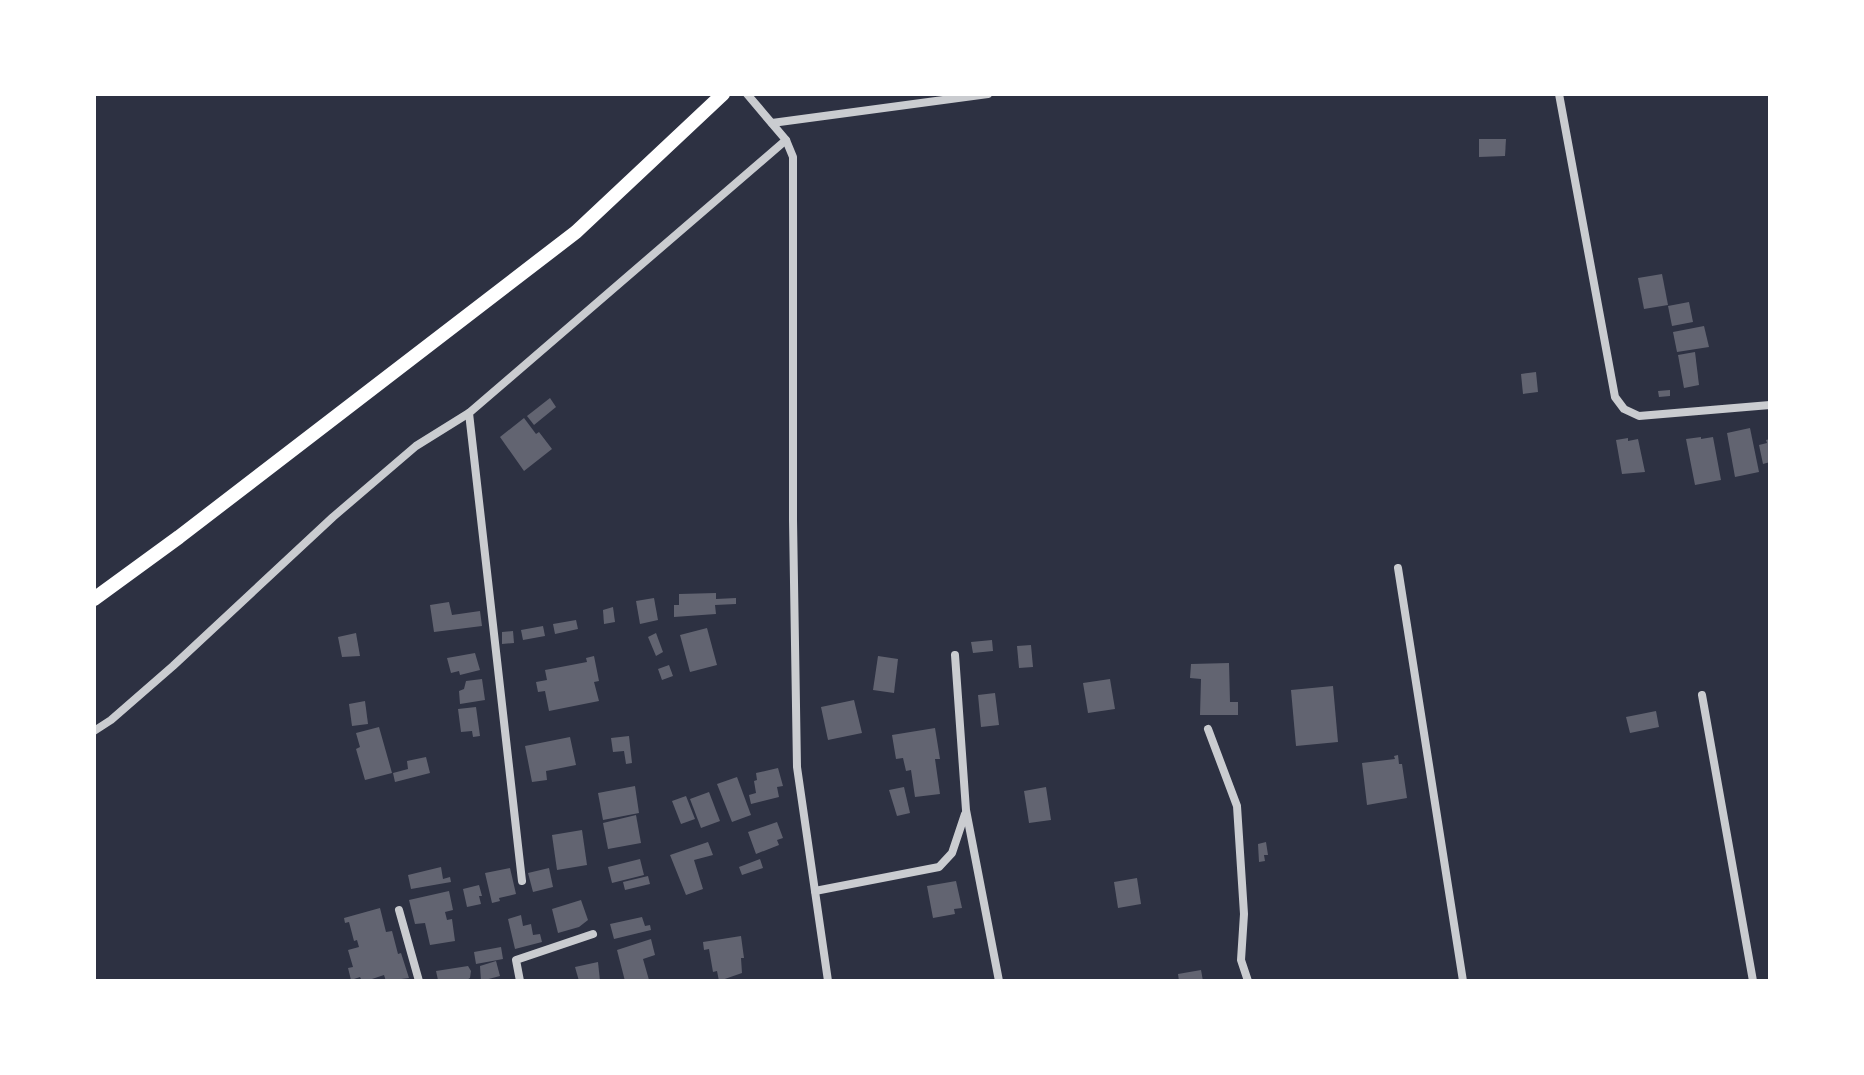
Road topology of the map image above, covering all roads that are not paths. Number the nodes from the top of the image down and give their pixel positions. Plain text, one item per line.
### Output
1 (723, 94) edge
2 (747, 94) edge
3 (988, 94) edge
4 (1559, 94) edge
5 (772, 123) junction
6 (786, 140) junction
7 (1770, 405) edge
8 (469, 413) junction
9 (1398, 568) dead end
10 (94, 599) edge
11 (955, 655) dead end
12 (1702, 695) dead end
13 (1208, 729) dead end
14 (94, 731) edge
15 (966, 810) junction
16 (522, 881) dead end
17 (815, 891) junction
18 (399, 910) dead end
19 (593, 934) dead end
20 (419, 981) edge
21 (520, 981) edge
22 (828, 981) edge
23 (999, 981) edge
24 (1248, 981) edge
25 (1463, 981) edge
26 (1753, 981) edge

1 - 10 main road
2 - 5 street
3 - 5 street
4 - 7 street
5 - 6 street
6 - 8 street
6 - 17 street
8 - 14 street
8 - 16 street
9 - 25 street
11 - 15 street
12 - 26 street
13 - 24 street
15 - 17 street
15 - 23 street
17 - 22 street
18 - 20 street
19 - 21 street

